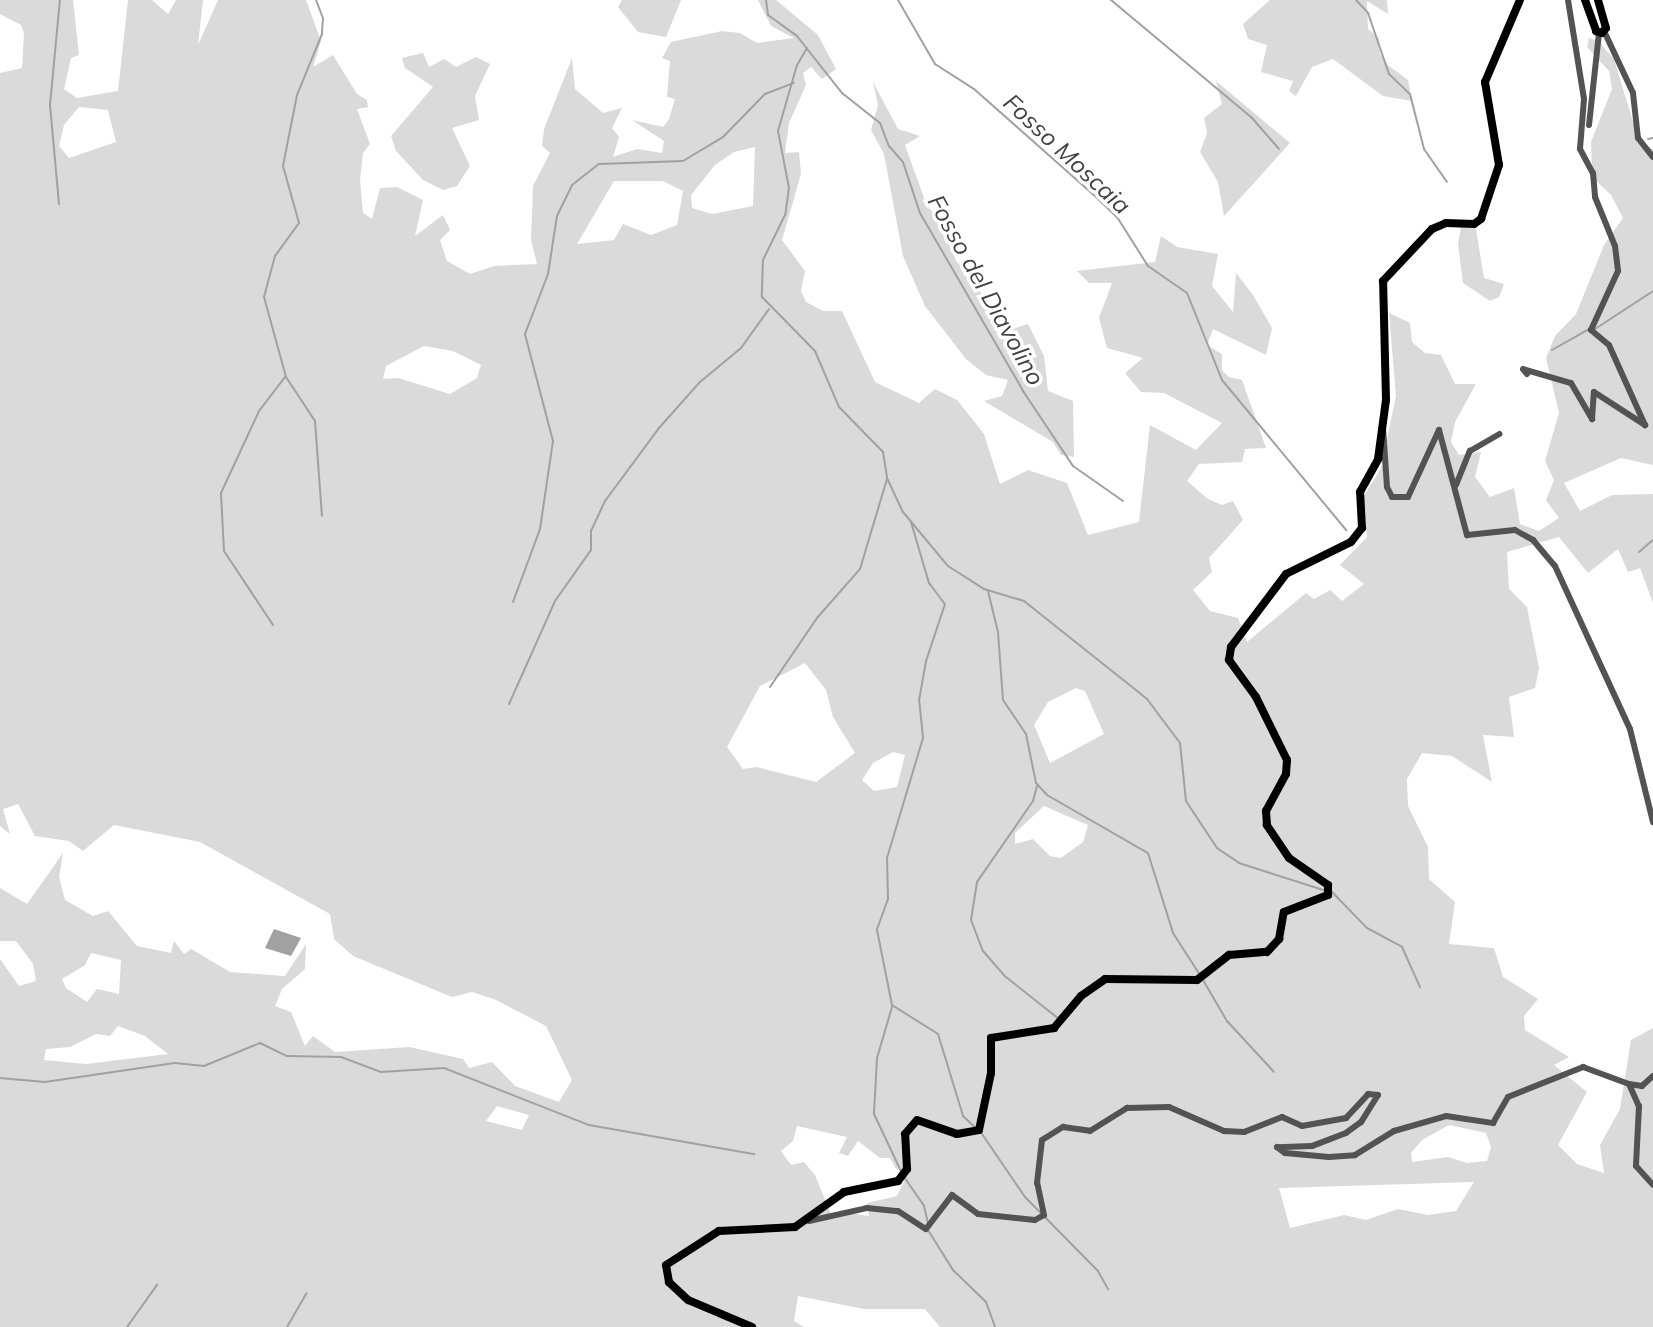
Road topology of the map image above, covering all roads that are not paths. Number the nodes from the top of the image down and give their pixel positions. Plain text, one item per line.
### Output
1 (1520, 0) edge
2 (1568, 0) edge
3 (1585, 0) edge
4 (1598, 0) edge
5 (1602, 32) junction
6 (1582, 140) junction
7 (1653, 157) edge
8 (1527, 374) dead end
9 (1383, 427) junction
10 (1499, 434) dead end
11 (1456, 485) junction
12 (1653, 822) edge
13 (1653, 1076) edge
14 (1629, 1084) junction
15 (1653, 1185) edge
16 (809, 1221) junction
17 (752, 1327) edge

1 - 9 main road
2 - 6 street
3 - 5 main road
4 - 5 main road
5 - 6 street
5 - 7 street
6 - 8 street
9 - 11 street
9 - 16 main road
10 - 11 street
11 - 12 street
13 - 14 street
14 - 15 street
14 - 16 street
16 - 17 main road

